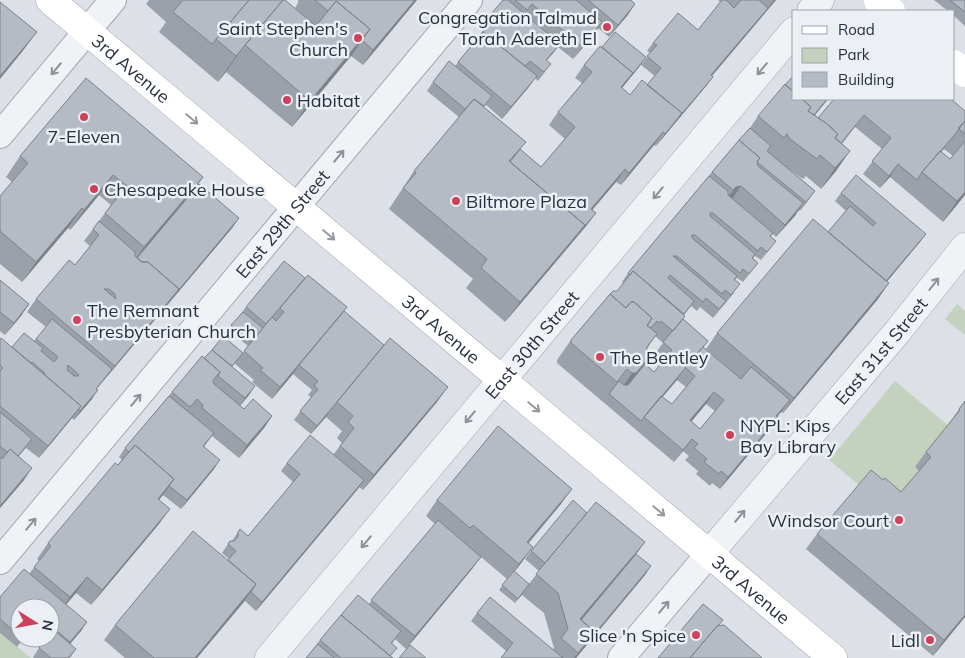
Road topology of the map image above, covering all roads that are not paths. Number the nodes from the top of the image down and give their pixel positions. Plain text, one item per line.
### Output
1 (50, 0) edge
2 (113, 0) edge
3 (469, 0) edge
4 (820, 0) edge
5 (878, 0) edge
6 (812, 10) edge
7 (890, 10) edge
8 (87, 31) junction
9 (792, 34) edge
10 (955, 65) edge
11 (965, 73) edge
12 (0, 135) edge
13 (296, 207) junction
14 (965, 247) edge
15 (501, 380) junction
16 (708, 554) junction
17 (0, 561) edge
18 (269, 658) edge
19 (621, 658) edge
20 (833, 658) edge

1 - 8 main road, 3rd Avenue
2 - 8 street
13 -> 3 street, East 29th Street
4 - 6 street
5 - 7 main road
8 -> 12 street
8 -> 13 main road, 3rd Avenue
9 -> 15 street, East 30th Street
10 - 11 main road
13 -> 15 main road, 3rd Avenue
17 -> 13 street, East 29th Street
16 -> 14 street, East 31st Street
15 -> 16 main road, 3rd Avenue
15 -> 18 street, East 30th Street
19 -> 16 street, East 31st Street
16 - 20 main road, 3rd Avenue

